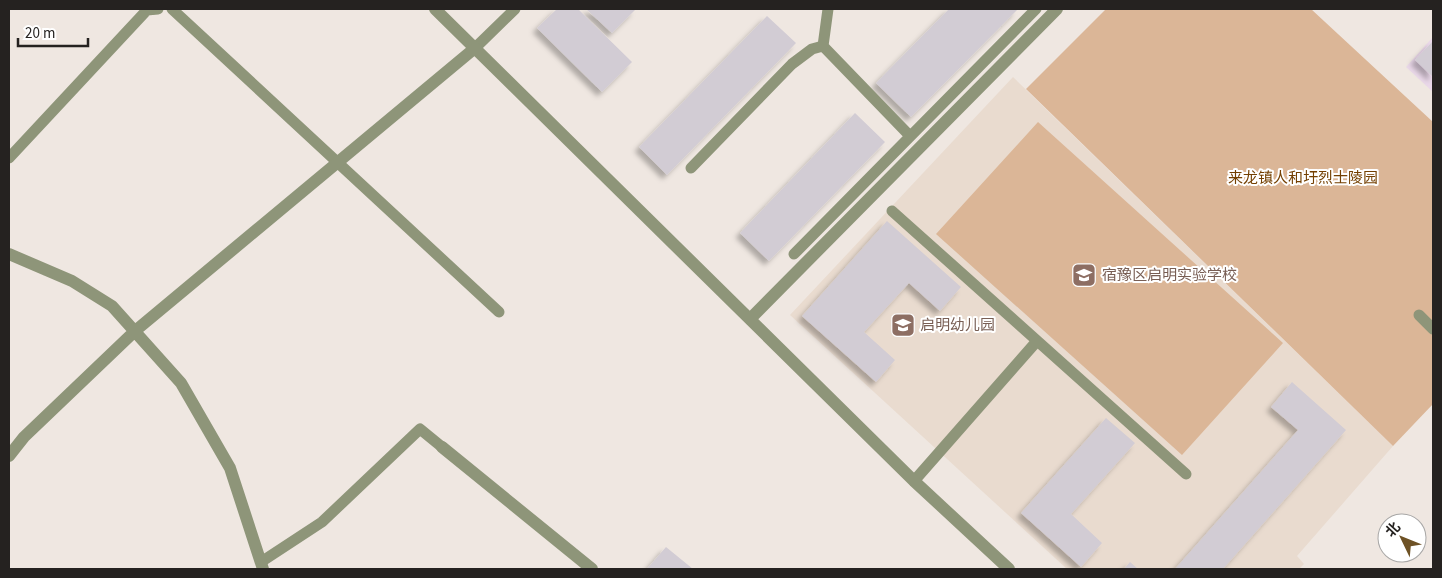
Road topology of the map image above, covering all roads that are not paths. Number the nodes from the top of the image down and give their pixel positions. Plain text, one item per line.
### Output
1 (158, 9) edge
2 (172, 9) edge
3 (435, 9) edge
4 (515, 9) edge
5 (828, 9) edge
6 (1036, 9) edge
7 (1057, 9) edge
8 (823, 46) junction
9 (475, 48) junction
10 (910, 136) junction
11 (9, 158) edge
12 (338, 162) junction
13 (691, 168) dead end
14 (892, 212) dead end
15 (9, 254) edge
16 (794, 254) dead end
17 (499, 312) dead end
18 (1419, 316) dead end
19 (750, 319) junction
20 (1433, 329) edge
21 (136, 331) junction
22 (1037, 341) junction
23 (442, 448) joint
24 (9, 456) edge
25 (1186, 474) dead end
26 (914, 481) junction
27 (262, 565) edge
28 (592, 569) edge
29 (1009, 569) edge

1 - 11 lane
2 - 12 lane
3 - 9 street
4 - 9 lane
5 - 8 lane
6 - 10 lane
7 - 19 street
8 - 10 lane
8 - 13 lane
9 - 12 street
9 - 19 street
10 - 16 lane
12 - 17 lane
12 - 21 street
14 - 22 lane
15 - 21 street
18 - 20 lane
19 - 26 street
21 - 24 street
21 - 27 street
22 - 25 lane
22 - 26 lane
23 - 27 lane
23 - 28 street
26 - 29 street

